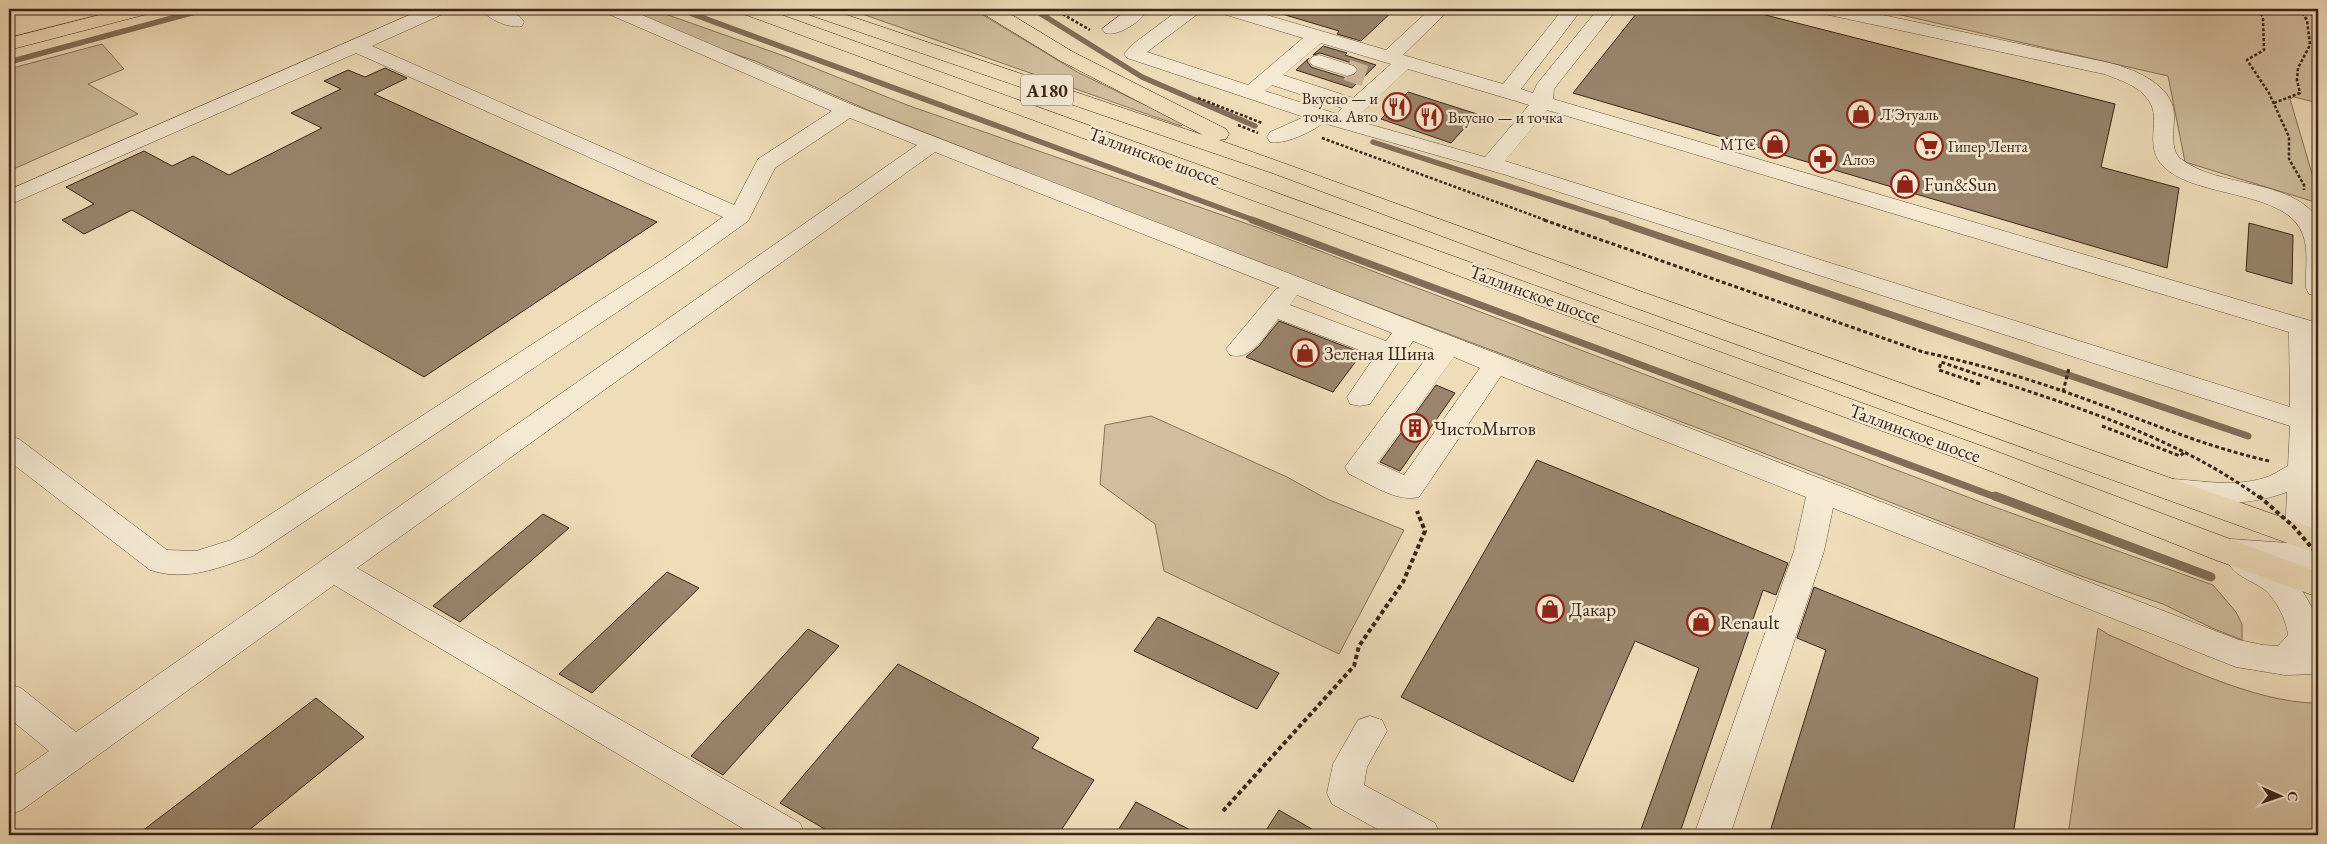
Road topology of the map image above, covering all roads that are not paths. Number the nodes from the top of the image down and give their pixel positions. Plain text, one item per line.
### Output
1 (144, 9) edge
2 (438, 9) edge
3 (490, 9) edge
4 (613, 9) edge
5 (748, 9) edge
6 (811, 9) edge
7 (989, 9) edge
8 (1140, 9) edge
9 (1192, 9) edge
10 (1227, 9) edge
11 (1441, 9) edge
12 (1573, 9) edge
13 (1608, 9) edge
14 (1829, 9) edge
15 (515, 22) dead end
16 (1112, 29) dead end
17 (1317, 36) junction
18 (9, 44) edge
19 (356, 46) junction
20 (1308, 58) junction
21 (1396, 59) junction
22 (1365, 76) junction
23 (1269, 77) junction
24 (1251, 93) junction
25 (1507, 93) junction
26 (1542, 103) junction
27 (1357, 106) junction
28 (848, 110) junction
29 (1319, 115) junction
30 (1340, 122) junction
31 (1278, 137) dead end
32 (933, 143) junction
33 (1490, 165) junction
34 (1284, 169) junction
35 (9, 198) edge
36 (740, 216) junction
37 (1294, 285) junction
38 (2318, 288) edge
39 (1274, 308) junction
40 (1408, 330) junction
41 (2310, 330) edge
42 (1448, 346) junction
43 (1239, 349) dead end
44 (1392, 353) junction
45 (1496, 364) junction
46 (1360, 397) dead end
47 (2304, 421) junction
48 (9, 446) edge
49 (2302, 471) junction
50 (2169, 490) junction
51 (1822, 492) junction
52 (2224, 551) junction
53 (2315, 556) edge
54 (334, 569) junction
55 (2318, 660) edge
56 (2285, 661) junction
57 (9, 698) edge
58 (1370, 730) dead end
59 (76, 752) junction
60 (9, 799) edge
61 (787, 835) edge
62 (1422, 835) edge
63 (1712, 835) edge

1 - 18 main road
2 - 19 street
3 - 15 street
4 - 28 street
5 - 52 main road, Таллинское шоссе
6 - 34 main road, Таллинское шоссе / A180
7 - 34 main road
8 - 16 street
9 - 24 street
10 - 17 street
11 - 21 street
12 - 25 street
13 - 26 street
14 - 38 street
17 - 20 street
17 - 21 street
19 - 35 street
19 - 36 street
20 - 22 street
20 - 23 street
21 - 22 street
21 - 25 street
22 - 27 street
23 - 24 street
23 - 27 street
24 - 29 street
25 - 26 street
26 - 33 street
26 - 41 street
27 - 30 street
28 - 32 street
28 - 36 street
29 - 30 street
29 - 31 street
30 - 33 street
32 - 37 street
32 - 54 street
33 - 47 street
34 - 50 main road, Таллинское шоссе
36 - 48 street
37 - 39 street
37 - 40 street
39 - 43 street
39 - 44 street
40 - 42 street
40 - 44 street
41 - 47 street
42 - 45 street
42 - 45 street
44 - 46 street
45 - 51 street
47 - 49 street
49 - 50 street
49 - 53 street
50 - 53 main road, Таллинское шоссе
51 - 56 street
51 - 63 street
52 - 53 main road, Таллинское шоссе
52 - 56 street
54 - 59 street
54 - 61 street
55 - 56 street
57 - 59 street
58 - 62 street
59 - 60 street

